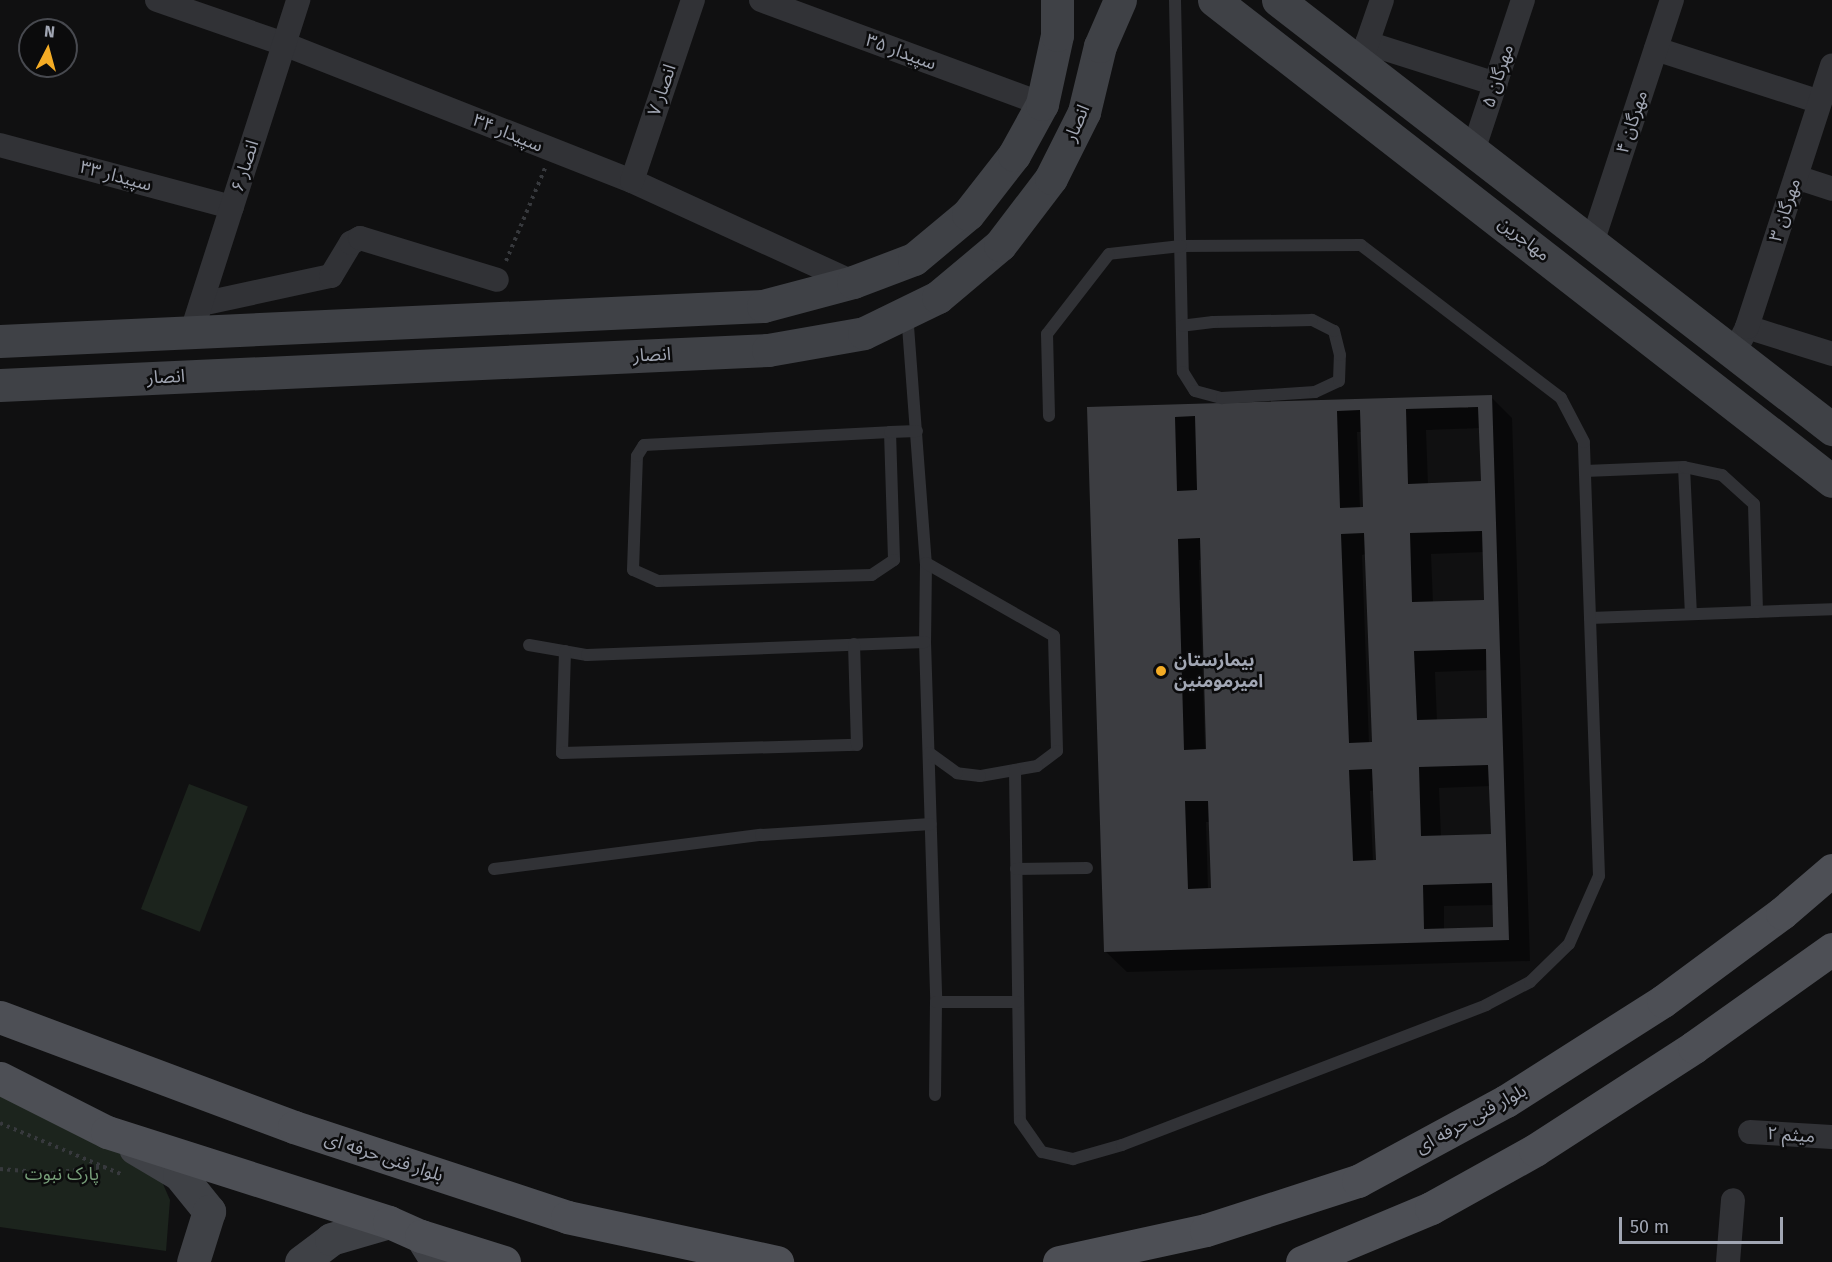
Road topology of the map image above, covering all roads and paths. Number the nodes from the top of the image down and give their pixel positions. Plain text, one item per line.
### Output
1 (157, 0) edge
2 (298, 0) edge
3 (693, 0) edge
4 (761, 0) edge
5 (1057, 0) edge
6 (1120, 0) edge
7 (1175, 0) edge
8 (1214, 0) edge
9 (1278, 0) edge
10 (1382, 0) edge
11 (1523, 0) edge
12 (1672, 0) edge
13 (284, 44) junction
14 (1656, 49) junction
15 (1364, 53) junction
16 (1832, 66) edge
17 (1496, 84) junction
18 (1820, 102) junction
19 (1042, 104) junction
20 (0, 145) edge
21 (552, 151) junction
22 (1473, 151) junction
23 (1796, 177) junction
24 (632, 181) junction
25 (1832, 189) edge
26 (232, 207) junction
27 (1592, 243) junction
28 (1181, 246) junction
29 (1566, 272) junction
30 (497, 280) joint
31 (853, 282) junction
32 (907, 312) junction
33 (574, 314) junction
34 (196, 318) junction
35 (1182, 326) junction
36 (1741, 340) junction
37 (0, 341) edge
38 (1832, 354) edge
39 (576, 358) junction
40 (182, 377) junction
41 (0, 385) edge
42 (1710, 385) junction
43 (1049, 416) dead end
44 (1832, 429) edge
45 (917, 431) junction
46 (890, 432) junction
47 (1684, 467) junction
48 (1585, 471) junction
49 (1832, 481) edge
50 (926, 563) junction
51 (1832, 609) edge
52 (1757, 612) junction
53 (1691, 614) junction
54 (1590, 618) junction
55 (925, 642) junction
56 (529, 645) dead end
57 (854, 645) junction
58 (565, 651) junction
59 (929, 753) junction
60 (1015, 770) junction
61 (932, 824) junction
62 (1087, 868) dead end
63 (494, 869) dead end
64 (1016, 869) junction
65 (1832, 870) edge
66 (1832, 949) edge
67 (936, 1002) junction
68 (1017, 1002) junction
69 (0, 1017) edge
70 (0, 1078) edge
71 (935, 1095) dead end
72 (0, 1123) edge
73 (107, 1132) junction
74 (1750, 1132) dead end
75 (1832, 1137) edge
76 (105, 1167) junction
77 (0, 1169) edge
78 (126, 1176) dead end
79 (1733, 1200) dead end
80 (389, 1222) junction
81 (429, 1249) edge
82 (193, 1262) edge
83 (301, 1262) edge
84 (504, 1262) edge
85 (777, 1262) edge
86 (1059, 1262) edge
87 (1302, 1262) edge
88 (1728, 1262) edge

1 - 13 street, سپیدار ۳۴
2 - 13 street, انصار ۶
3 - 24 street, انصار ۷
4 - 19 street, سپیدار ۳۵
5 - 19 main road
6 - 32 main road, انصار
7 - 28 lane
8 - 29 main road, مهاجرین
9 - 15 main road
10 - 15 street
11 - 17 street, مهرگان ۵
12 - 14 street, مهرگان ۴
13 - 21 street, سپیدار ۳۴
13 - 26 street, انصار ۶
14 - 18 street
14 - 27 street, مهرگان ۴
15 - 17 street
15 - 22 main road
16 - 18 street, مهرگان ۳
17 - 22 street, مهرگان ۵
18 - 23 street, مهرگان ۳
19 - 31 main road
20 - 26 street, سپیدار ۳۳
21 - 24 street, سپیدار ۳۴
21 - 30 path
22 - 27 main road
23 - 25 street
23 - 36 street, مهرگان ۳
24 - 31 street, سپیدار ۳۴
26 - 34 street, انصار ۶
27 - 29 main road
27 - 36 main road
28 - 35 lane
28 - 43 lane
28 - 48 lane
29 - 42 main road, مهاجرین
30 - 34 street
31 - 33 main road
32 - 39 main road, انصار
32 - 45 lane
33 - 34 main road
33 - 39 main road
34 - 37 main road
34 - 40 main road
35 - 35 lane
36 - 38 street
36 - 42 main road
36 - 44 main road
39 - 40 main road, انصار
40 - 41 main road, انصار
42 - 49 main road, مهاجرین
45 - 46 lane
45 - 50 lane
46 - 46 lane
47 - 48 lane
47 - 52 lane
47 - 53 lane
48 - 54 lane
50 - 55 lane
50 - 60 lane
51 - 52 lane
52 - 53 lane
53 - 54 lane
54 - 68 lane
55 - 57 lane
55 - 59 lane
56 - 58 lane
57 - 58 lane
57 - 58 lane
59 - 60 lane
59 - 61 lane
60 - 64 lane
61 - 63 lane
61 - 67 lane
62 - 64 lane
64 - 68 lane
65 - 86 main road, بلوار فنی حرفه ای
66 - 87 main road
67 - 68 lane
67 - 71 lane
69 - 85 main road, بلوار فنی حرفه ای
70 - 73 main road
72 - 76 path
73 - 80 main road
73 - 82 main road
74 - 75 street, میثم ۲
76 - 77 path
76 - 78 path
79 - 88 street
80 - 81 main road
80 - 83 main road
81 - 84 main road

